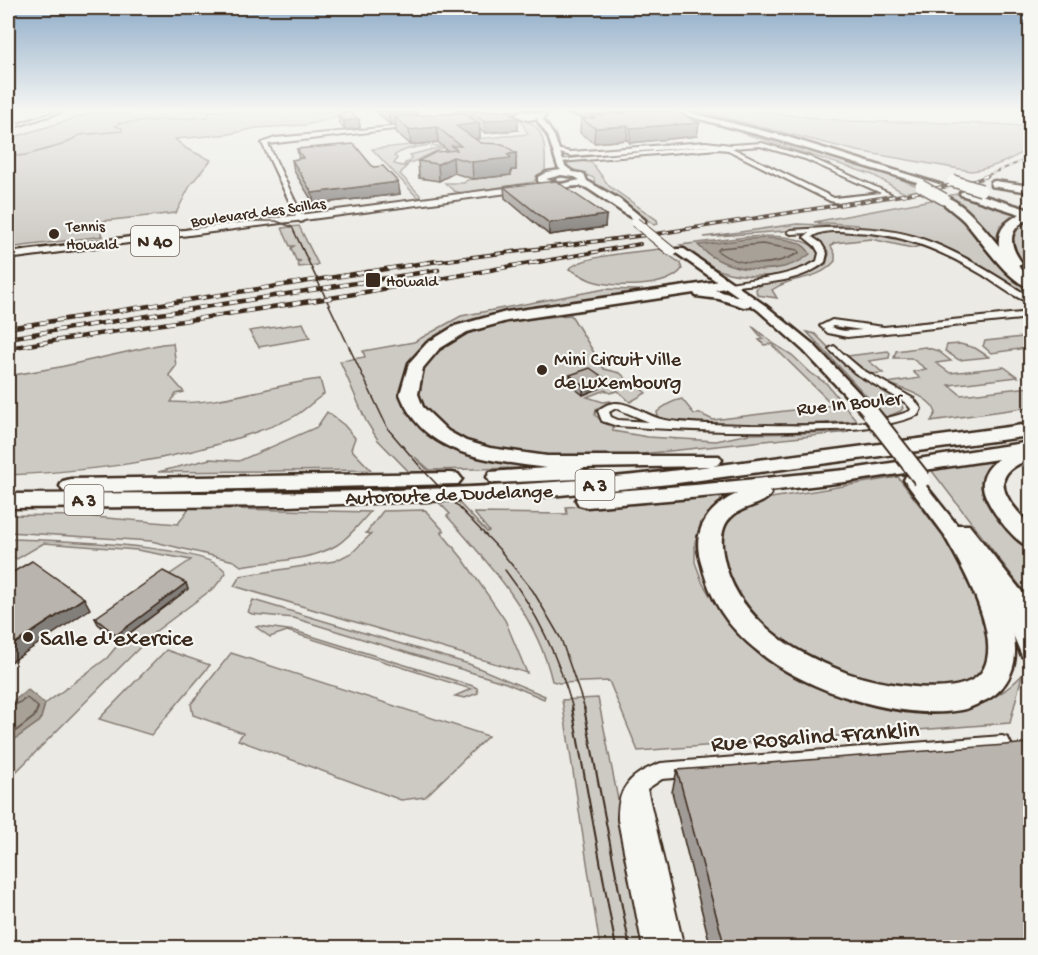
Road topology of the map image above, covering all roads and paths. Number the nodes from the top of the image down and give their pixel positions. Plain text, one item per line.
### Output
1 (271, 156) edge
2 (557, 156) edge
3 (558, 156) edge
4 (577, 156) edge
5 (579, 156) edge
6 (583, 156) junction
7 (589, 156) edge
8 (742, 156) edge
9 (799, 156) edge
10 (839, 156) edge
11 (843, 156) edge
12 (857, 156) edge
13 (865, 156) edge
14 (865, 156) edge
15 (570, 173) junction
16 (553, 174) junction
17 (944, 179) junction
18 (542, 181) junction
19 (583, 182) junction
20 (553, 185) junction
21 (572, 186) junction
22 (1030, 189) edge
23 (492, 192) junction
24 (973, 192) junction
25 (1025, 208) edge
26 (300, 218) junction
27 (639, 222) junction
28 (817, 230) junction
29 (822, 249) junction
30 (676, 251) junction
31 (8, 258) edge
32 (708, 271) junction
33 (777, 277) junction
34 (1030, 277) edge
35 (1030, 283) edge
36 (725, 285) junction
37 (683, 292) junction
38 (1030, 300) edge
39 (750, 303) junction
40 (1030, 315) edge
41 (884, 330) junction
42 (834, 349) dead end
43 (1030, 418) edge
44 (715, 428) junction
45 (1030, 430) edge
46 (1030, 450) edge
47 (712, 460) junction
48 (845, 476) junction
49 (917, 479) junction
50 (8, 487) edge
51 (287, 500) junction
52 (8, 501) edge
53 (957, 537) junction
54 (1030, 539) edge
55 (1030, 616) edge
56 (1030, 650) edge
57 (1002, 744) edge
58 (637, 786) junction
59 (654, 948) edge
60 (673, 948) edge

1 - 26 street
2 - 16 main road
3 - 15 main road
4 - 6 street
5 - 6 street
6 - 7 street
8 - 9 street
10 - 35 highway, bridge
11 - 17 highway
12 - 17 highway
13 - 17 highway
14 - 17 highway
15 - 16 main road
15 - 19 main road
16 - 18 main road
17 - 22 highway
17 - 24 highway
17 - 24 highway, bridge
18 - 20 main road
18 - 23 main road, Boulevard des Scillas / N 40
19 - 21 main road
19 - 27 main road
20 - 21 main road
20 - 23 main road, Boulevard des Scillas / N 40
21 - 27 main road
23 - 26 main road, Boulevard des Scillas / N 40
24 - 25 highway
24 - 25 highway
25 - 34 highway
26 - 31 main road, Boulevard des Scillas / N 40
27 - 30 main road, bridge
28 - 29 street
28 - 29 street
28 - 38 street
29 - 33 street
30 - 32 main road
30 - 36 main road
32 - 33 street
32 - 36 main road
33 - 36 street
33 - 39 street
36 - 37 highway, A 3
36 - 39 main road
37 - 39 highway, A 3
37 - 47 highway, A 3
39 - 49 main road
40 - 41 street
41 - 41 street
42 - 44 street, Rue In Bouler
43 - 47 highway, Autoroute de Dudelange / A 3
44 - 44 street, Rue In Bouler
45 - 51 highway, Autoroute de Dudelange / A 3
46 - 48 highway, A 3
46 - 54 highway, A 3
47 - 50 highway, Autoroute de Dudelange / A 3
48 - 51 highway, A 3
48 - 53 highway, A 3
49 - 53 main road
49 - 55 main road
51 - 52 highway, Autoroute de Dudelange / A 3
53 - 56 main road
57 - 58 street, Rue Rosalind Franklin
58 - 59 street
58 - 60 street

